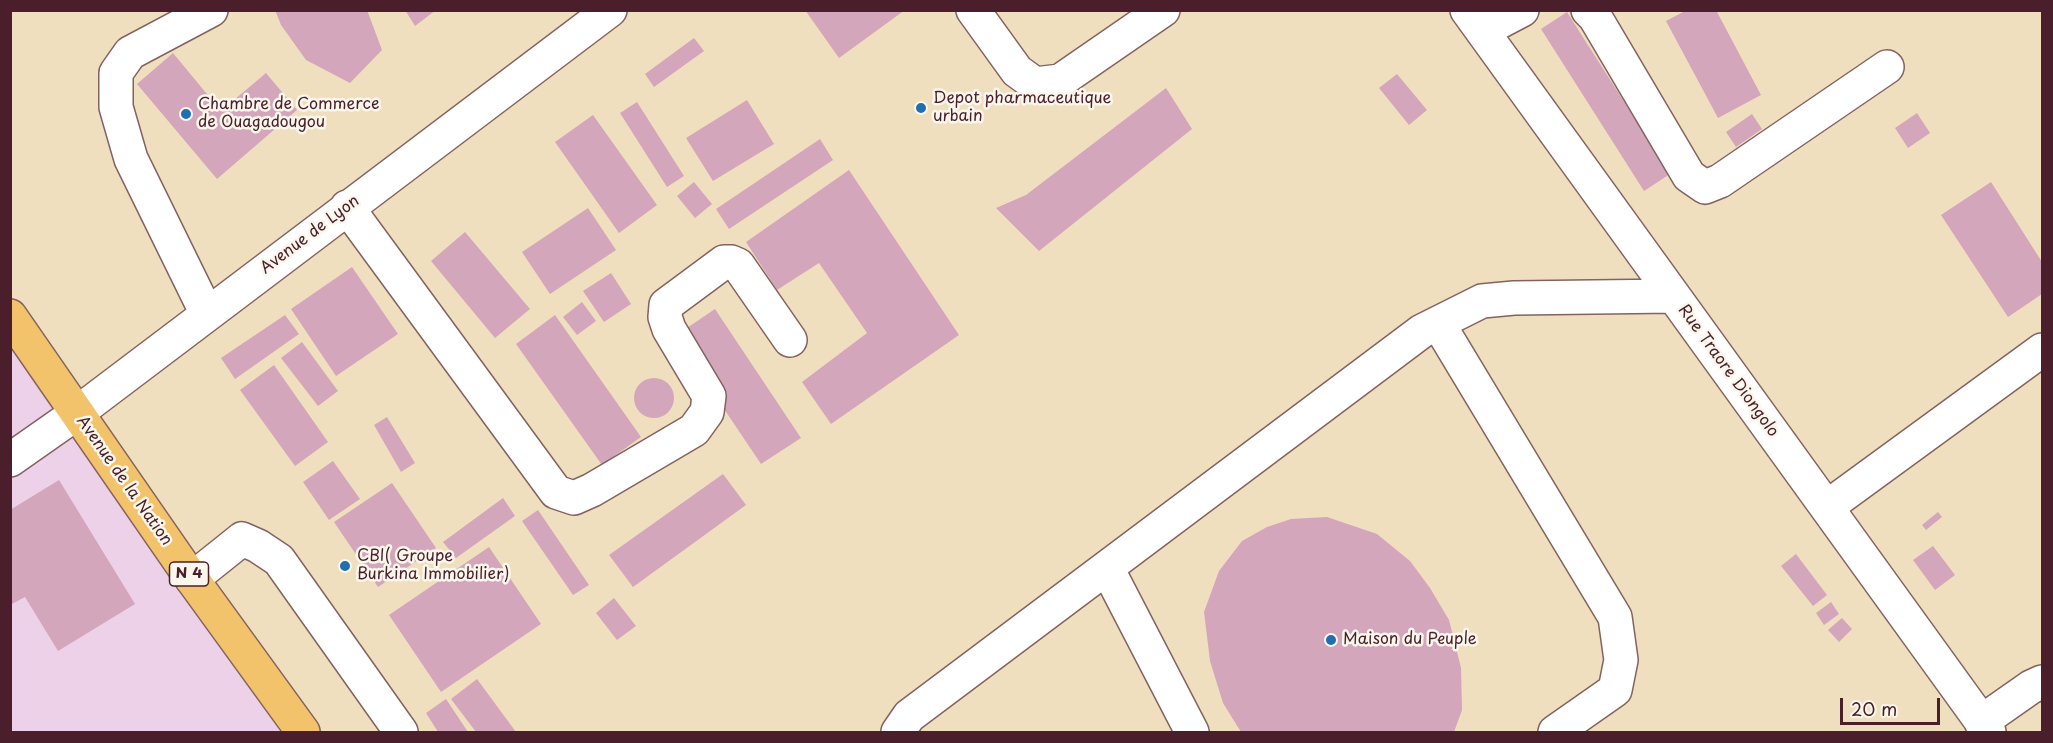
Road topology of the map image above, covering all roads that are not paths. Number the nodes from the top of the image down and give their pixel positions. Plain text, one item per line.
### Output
1 (211, 10) edge
2 (610, 10) edge
3 (973, 10) edge
4 (1163, 10) edge
5 (1522, 10) edge
6 (1588, 10) edge
7 (1474, 21) edge
8 (1887, 67) dead end
9 (347, 207) junction
10 (1673, 296) junction
11 (207, 314) junction
12 (10, 315) edge
13 (1438, 323) junction
14 (790, 340) dead end
15 (2043, 350) edge
16 (77, 413) junction
17 (10, 460) edge
18 (1827, 507) junction
19 (1107, 568) junction
20 (192, 579) junction
21 (2043, 682) edge
22 (1985, 727) edge
23 (303, 732) edge
24 (401, 732) edge
25 (898, 732) edge
26 (1192, 732) edge
27 (1555, 732) edge

1 - 11 street
2 - 9 street, Avenue de Lyon
3 - 4 street
5 - 7 street
6 - 8 street
7 - 10 street, Rue Traore Diongolo
9 - 11 street, Avenue de Lyon
9 - 14 street
10 - 13 street
10 - 18 street, Rue Traore Diongolo
11 - 16 street, Avenue de Lyon
12 - 16 highway, Avenue de la Nation / N 4
13 - 19 street
13 - 27 street
15 - 18 street
16 - 17 street, Avenue de Lyon
16 - 20 highway, Avenue de la Nation / N 4
18 - 22 street, Rue Traore Diongolo
19 - 25 street
19 - 26 street
20 - 23 highway, Avenue de la Nation / N 4
20 - 24 street
21 - 22 street

